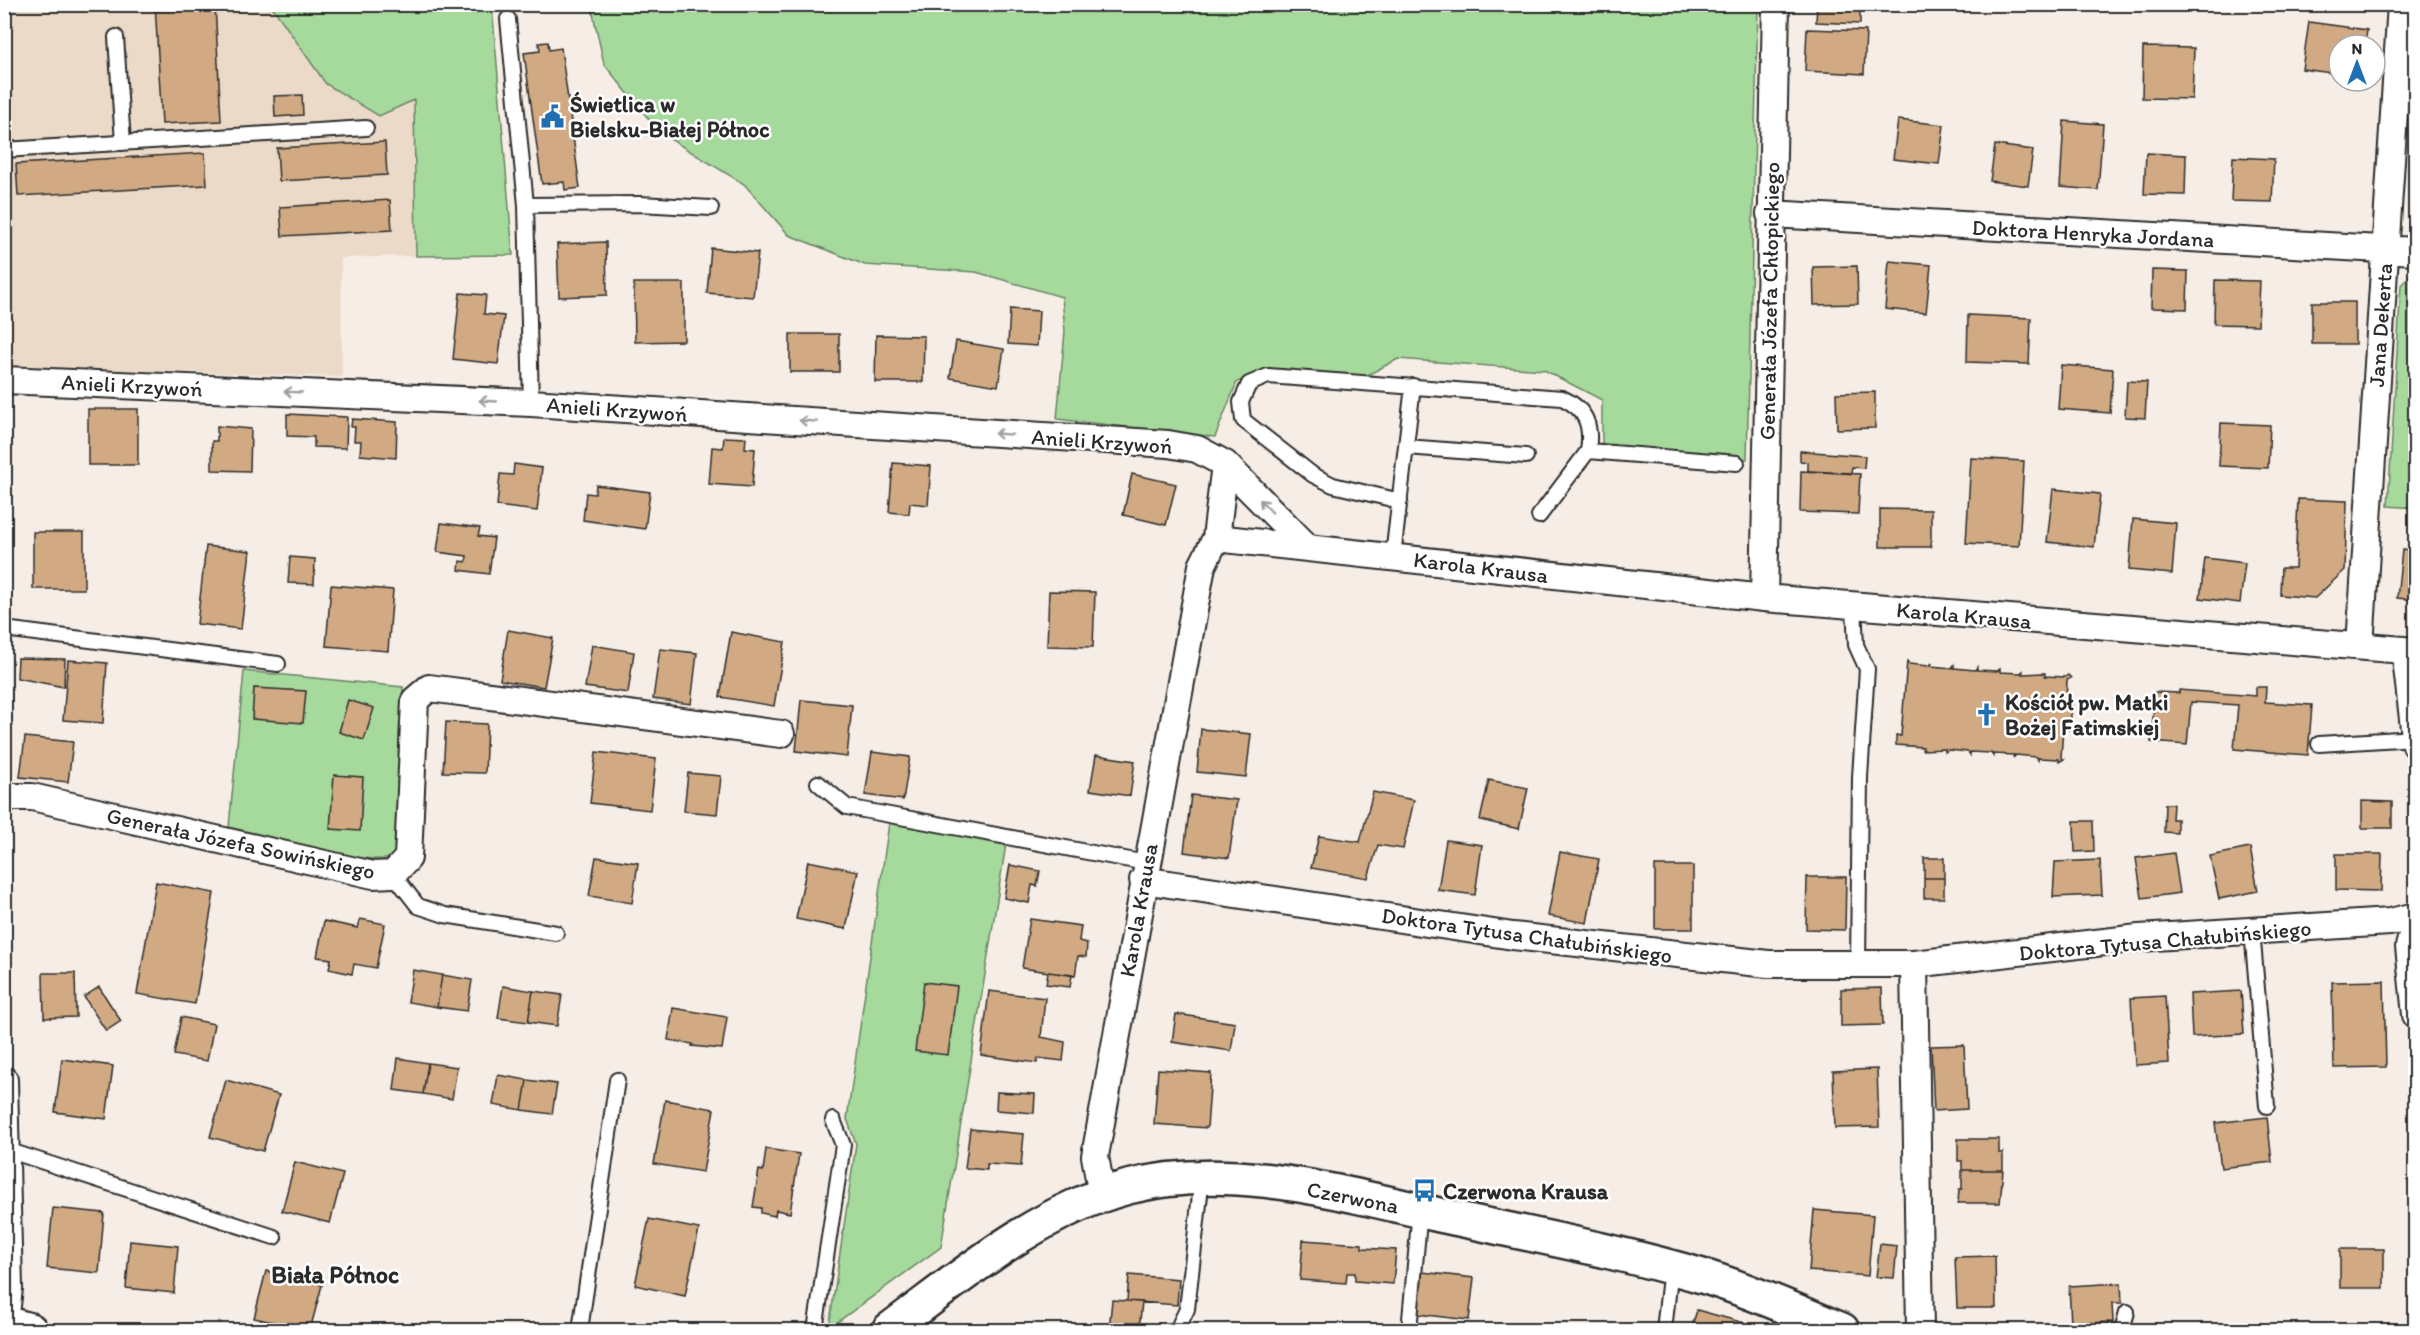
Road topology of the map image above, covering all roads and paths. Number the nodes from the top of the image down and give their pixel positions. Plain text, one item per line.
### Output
1 (1776, 4) edge
2 (2401, 4) edge
3 (508, 19) dead end
4 (116, 38) dead end
5 (366, 128) dead end
6 (123, 143) junction
7 (4, 150) edge
8 (526, 205) junction
9 (711, 208) dead end
10 (1770, 214) junction
11 (2385, 251) junction
12 (2415, 252) edge
13 (4, 380) edge
14 (1413, 386) junction
15 (531, 403) junction
16 (1406, 447) junction
17 (1588, 451) junction
18 (1526, 456) dead end
19 (1737, 463) dead end
20 (1225, 464) junction
21 (1400, 501) junction
22 (1539, 516) dead end
23 (1216, 538) junction
24 (1307, 547) junction
25 (1393, 556) junction
26 (1764, 598) junction
27 (1854, 606) junction
28 (4, 629) edge
29 (2360, 646) junction
30 (2410, 651) edge
31 (278, 664) dead end
32 (781, 735) dead end
33 (2415, 741) edge
34 (2319, 744) dead end
35 (818, 783) dead end
36 (4, 797) edge
37 (1145, 871) junction
38 (393, 874) junction
39 (2415, 917) edge
40 (2252, 930) junction
41 (556, 933) dead end
42 (1858, 964) junction
43 (1914, 964) junction
44 (2415, 1015) edge
45 (4, 1080) edge
46 (617, 1080) dead end
47 (2266, 1106) dead end
48 (833, 1120) dead end
49 (7, 1150) junction
50 (1202, 1177) junction
51 (1102, 1196) junction
52 (1420, 1210) junction
53 (274, 1237) dead end
54 (1671, 1268) junction
55 (2127, 1312) dead end
56 (5, 1323) edge
57 (30, 1330) edge
58 (580, 1330) edge
59 (815, 1330) edge
60 (889, 1330) edge
61 (1178, 1330) edge
62 (1409, 1330) edge
63 (1664, 1330) edge
64 (1842, 1330) edge
65 (1920, 1330) edge
66 (2122, 1330) edge

1 - 10 street, Generała Józefa Chłopickiego
2 - 11 street, Jana Dekerta
3 - 8 lane
4 - 6 lane
5 - 6 lane
6 - 7 lane
8 - 9 lane
8 - 15 lane
10 - 11 street, Doktora Henryka Jordana
10 - 26 street, Generała Józefa Chłopickiego
11 - 12 street, Doktora Henryka Jordana
11 - 29 street, Jana Dekerta
15 -> 13 street, Anieli Krzywoń
14 - 16 lane
14 - 17 lane
14 - 21 lane
20 -> 15 street, Anieli Krzywoń
16 - 18 lane
16 - 21 lane
17 - 19 lane
17 - 22 lane
20 - 23 street
24 -> 20 street, Anieli Krzywoń
21 - 25 lane
23 - 24 street, Karola Krausa
23 - 37 street, Karola Krausa
24 - 25 street, Karola Krausa
25 - 26 street, Karola Krausa
26 - 27 street, Karola Krausa
27 - 29 street, Karola Krausa
27 - 42 lane
28 - 31 lane
29 - 30 street, Karola Krausa
30 - 33 street
32 - 38 street, Generała Józefa Sowińskiego
33 - 34 lane
35 - 37 lane
36 - 38 street, Generała Józefa Sowińskiego
37 - 42 street, Doktora Tytusa Chałubińskiego
37 - 51 street, Karola Krausa
38 - 41 lane
39 - 40 street, Doktora Tytusa Chałubińskiego
39 - 44 street
40 - 43 street, Doktora Tytusa Chałubińskiego
40 - 47 lane
42 - 43 street, Doktora Tytusa Chałubińskiego
43 - 65 street
45 - 49 street
46 - 58 lane
48 - 59 lane
49 - 53 lane
49 - 56 street
50 - 51 street, Czerwona
50 - 52 street, Czerwona
50 - 61 lane
51 - 60 street, Czerwona
52 - 54 street, Czerwona
52 - 62 lane
54 - 63 lane
54 - 64 street, Czerwona
55 - 66 lane
56 - 57 street

